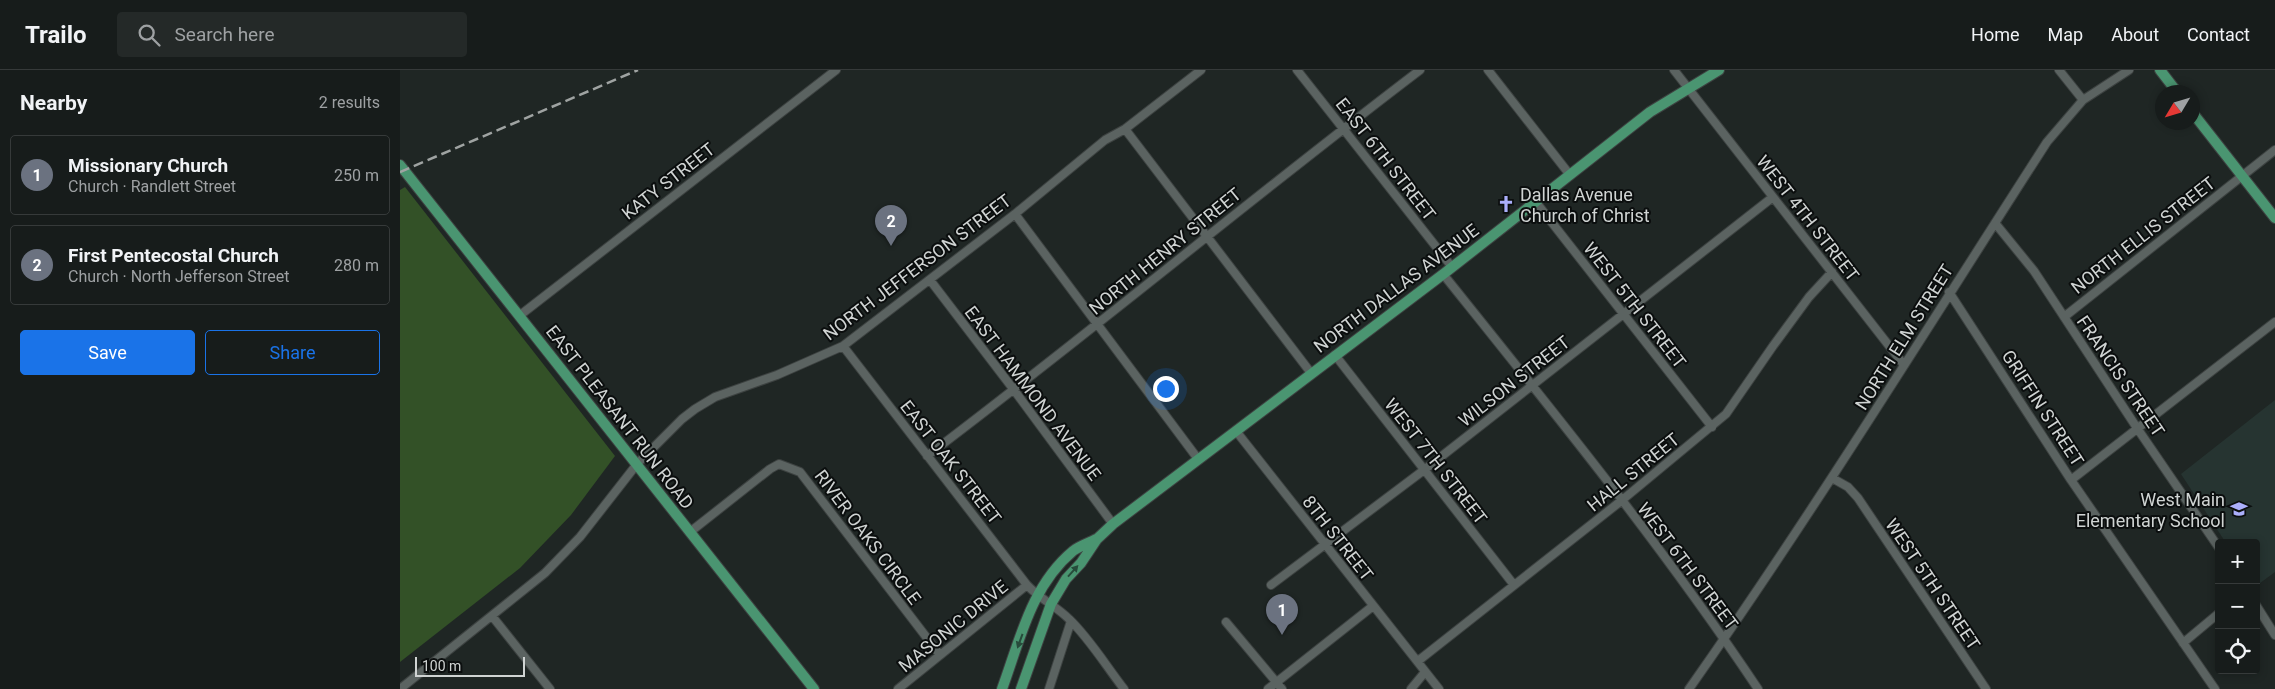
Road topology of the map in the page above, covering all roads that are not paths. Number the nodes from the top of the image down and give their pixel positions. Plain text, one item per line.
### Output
1 (836, 70) edge
2 (1201, 70) edge
3 (1297, 70) edge
4 (1420, 70) edge
5 (1488, 70) edge
6 (1674, 70) edge
7 (1719, 70) edge
8 (2059, 70) edge
9 (2129, 70) edge
10 (2160, 70) edge
11 (2172, 85) edge
12 (1689, 89) junction
13 (2083, 100) junction
14 (2200, 122) edge
15 (1126, 129) junction
16 (1343, 129) junction
17 (2275, 150) edge
18 (400, 165) edge
19 (1570, 175) junction
20 (2242, 176) junction
21 (1773, 197) junction
22 (1535, 201) junction
23 (1015, 214) junction
24 (2275, 218) edge
25 (1995, 223) junction
26 (1206, 237) junction
27 (1452, 268) junction
28 (1832, 272) junction
29 (1443, 274) junction
30 (930, 280) junction
31 (1950, 292) junction
32 (1623, 314) junction
33 (519, 316) junction
34 (2064, 317) junction
35 (2275, 322) edge
36 (1098, 324) junction
37 (843, 346) junction
38 (1335, 355) junction
39 (1904, 365) junction
40 (1311, 373) junction
41 (1532, 386) junction
42 (1014, 390) junction
43 (1712, 427) junction
44 (2137, 428) junction
45 (1236, 431) junction
46 (927, 456) junction
47 (1198, 459) junction
48 (637, 464) junction
49 (1424, 470) junction
50 (1832, 478) junction
51 (2071, 480) junction
52 (1621, 501) junction
53 (1113, 524) junction
54 (690, 532) junction
55 (1097, 539) junction
56 (2215, 542) edge
57 (1325, 546) junction
58 (1271, 585) dead end
59 (1514, 585) junction
60 (1027, 586) junction
61 (1036, 595) junction
62 (1051, 604) junction
63 (1373, 606) junction
64 (2260, 611) edge
65 (492, 616) junction
66 (2215, 616) edge
67 (1071, 621) junction
68 (1226, 622) dead end
69 (2275, 635) edge
70 (1725, 639) junction
71 (2183, 643) junction
72 (940, 655) junction
73 (1418, 662) junction
74 (1425, 672) junction
75 (1277, 682) junction
76 (400, 689) edge
77 (550, 689) edge
78 (814, 689) edge
79 (898, 689) edge
80 (1002, 689) edge
81 (1021, 689) edge
82 (1049, 689) edge
83 (1124, 689) edge
84 (1268, 689) edge
85 (1282, 689) edge
86 (1411, 689) edge
87 (1439, 689) edge
88 (1689, 689) edge
89 (1758, 689) edge
90 (1986, 689) edge
91 (2215, 689) edge

1 - 33 street, KATY STREET
2 - 15 street, NORTH JEFFERSON STREET
3 - 16 street, EAST 6TH STREET
4 - 16 street, NORTH HENRY STREET
5 - 19 street
6 - 12 street, WEST 4TH STREET
7 - 12 main road, NORTH DALLAS AVENUE
8 - 13 street
9 - 13 street, NORTH ELM STREET
10 - 11 main road
12 - 19 main road, NORTH DALLAS AVENUE
12 - 21 street, WEST 4TH STREET
13 - 25 street, NORTH ELM STREET
14 - 20 main road
15 - 23 street, NORTH JEFFERSON STREET
15 - 26 street
16 - 26 street, NORTH HENRY STREET
16 - 27 street, EAST 6TH STREET
17 - 20 street, NORTH ELLIS STREET
18 - 33 main road, EAST PLEASANT RUN ROAD
19 - 22 main road, NORTH DALLAS AVENUE
20 - 24 main road
20 - 34 street, NORTH ELLIS STREET
21 - 28 street, WEST 4TH STREET
21 - 32 street, WILSON STREET
22 - 27 main road, NORTH DALLAS AVENUE
22 - 32 street, WEST 5TH STREET
23 - 30 street, NORTH JEFFERSON STREET
23 - 36 street
25 - 31 street, NORTH ELM STREET
25 - 34 street, FRANCIS STREET
26 - 36 street, NORTH HENRY STREET
26 - 40 street
27 - 29 main road, NORTH DALLAS AVENUE
28 - 39 street, WEST 4TH STREET
28 - 43 street, HALL STREET
29 - 38 main road, NORTH DALLAS AVENUE
29 - 41 street, WEST 6TH STREET
30 - 37 street, NORTH JEFFERSON STREET
30 - 42 street, EAST HAMMOND AVENUE
31 - 39 street, NORTH ELM STREET
31 - 51 street, GRIFFIN STREET
32 - 41 street, WILSON STREET
32 - 43 street, WEST 5TH STREET
33 - 48 main road, EAST PLEASANT RUN ROAD
34 - 44 street, FRANCIS STREET
35 - 44 street
36 - 42 street, NORTH HENRY STREET
36 - 47 street
37 - 46 street, EAST OAK STREET
37 - 48 street, NORTH JEFFERSON STREET
38 - 40 main road, NORTH DALLAS AVENUE
38 - 49 street, WEST 7TH STREET
39 - 50 street, NORTH ELM STREET
40 - 45 main road, NORTH DALLAS AVENUE
41 - 49 street, WILSON STREET
41 - 52 street, WEST 6TH STREET
42 - 46 street, NORTH HENRY STREET
42 - 53 street, EAST HAMMOND AVENUE
43 - 52 street, HALL STREET
44 - 51 street
44 - 56 street, FRANCIS STREET
45 - 47 main road, NORTH DALLAS AVENUE
45 - 57 street, 8TH STREET
46 - 60 street, EAST OAK STREET
47 - 53 main road, NORTH DALLAS AVENUE
48 - 54 main road, EAST PLEASANT RUN ROAD
48 - 65 street, NORTH JEFFERSON STREET
49 - 57 street, WILSON STREET
49 - 59 street, WEST 7TH STREET
50 - 70 street, NORTH ELM STREET
50 - 90 street, WEST 5TH STREET
51 - 71 street, GRIFFIN STREET
52 - 59 street, HALL STREET
52 - 70 street, WEST 6TH STREET
53 - 55 main road, NORTH DALLAS AVENUE
54 - 72 street, RIVER OAKS CIRCLE
54 - 78 main road, EAST PLEASANT RUN ROAD
55 - 61 main road, NORTH DALLAS AVENUE
62 -> 55 main road, NORTH DALLAS AVENUE
57 - 58 street, WILSON STREET
57 - 63 street, 8TH STREET
59 - 73 street, HALL STREET
60 - 61 street, EAST OAK STREET
60 - 72 street, MASONIC DRIVE
61 - 62 street, EAST OAK STREET
61 -> 80 main road, NORTH DALLAS AVENUE
62 - 67 street, EAST OAK STREET
62 - 81 main road, NORTH DALLAS AVENUE
63 - 73 street, 8TH STREET
63 - 75 street
64 - 69 street
65 - 76 street, NORTH JEFFERSON STREET
65 - 77 street
66 - 71 street
67 - 82 street
67 - 83 street, EAST OAK STREET
68 - 75 street
70 - 88 street, NORTH ELM STREET
70 - 89 street, WEST 6TH STREET
71 - 91 street, GRIFFIN STREET
72 - 79 street, MASONIC DRIVE
73 - 74 street, 8TH STREET
74 - 86 street
74 - 87 street
75 - 84 street
75 - 85 street

